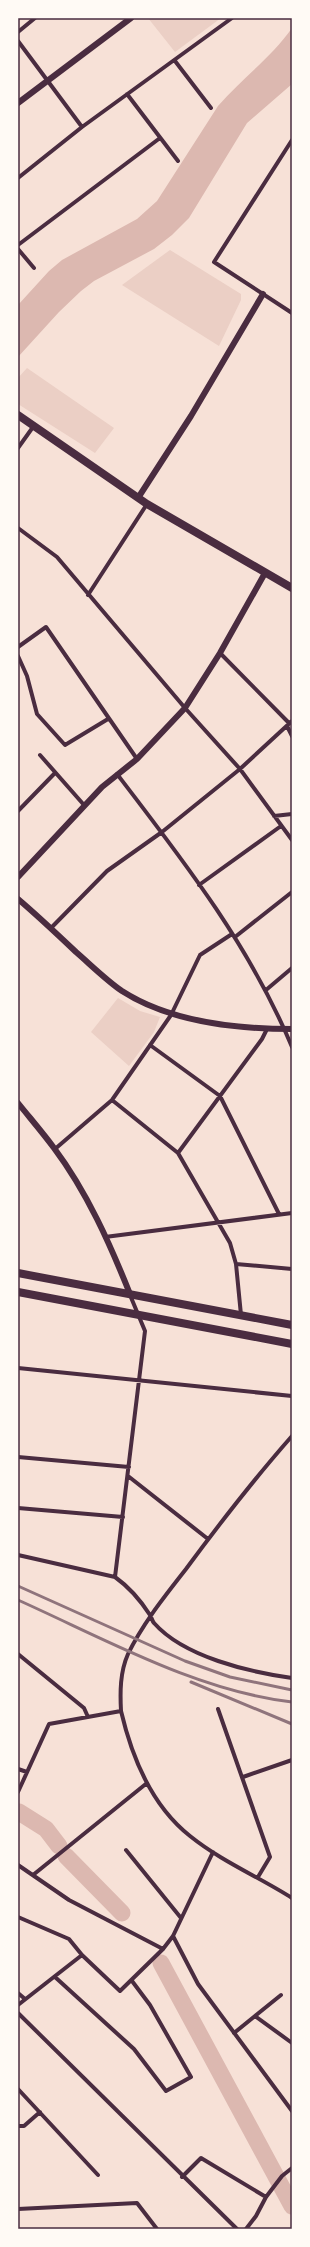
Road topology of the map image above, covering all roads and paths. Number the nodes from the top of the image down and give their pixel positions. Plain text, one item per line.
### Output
1 (35, 18) edge
2 (131, 18) edge
3 (232, 18) edge
4 (18, 32) edge
5 (18, 41) edge
6 (175, 60) junction
7 (48, 81) junction
8 (127, 94) junction
9 (18, 103) edge
10 (211, 108) dead end
11 (82, 127) junction
12 (160, 138) junction
13 (292, 140) edge
14 (178, 161) dead end
15 (18, 178) edge
16 (18, 245) edge
17 (18, 248) edge
18 (34, 268) dead end
19 (263, 294) junction
20 (292, 313) edge
21 (18, 415) edge
22 (33, 427) junction
23 (18, 448) edge
24 (138, 498) junction
25 (147, 504) junction
26 (18, 528) edge
27 (265, 573) junction
28 (292, 588) edge
29 (88, 595) junction
30 (18, 647) edge
31 (220, 653) junction
32 (18, 656) edge
33 (185, 708) junction
34 (108, 719) junction
35 (289, 723) edge
36 (292, 736) edge
37 (40, 756) dead end
38 (137, 759) junction
39 (240, 769) junction
40 (54, 774) junction
41 (117, 774) junction
42 (84, 806) junction
43 (18, 811) edge
44 (292, 814) edge
45 (274, 816) junction
46 (281, 826) junction
47 (162, 832) junction
48 (292, 840) edge
49 (18, 876) edge
50 (199, 885) junction
51 (292, 892) edge
52 (18, 899) edge
53 (50, 928) junction
54 (234, 936) junction
55 (292, 968) edge
56 (266, 990) junction
57 (171, 1015) junction
58 (267, 1029) junction
59 (285, 1029) junction
60 (292, 1029) edge
61 (150, 1045) junction
62 (292, 1046) edge
63 (220, 1096) junction
64 (112, 1100) junction
65 (18, 1103) edge
66 (54, 1149) junction
67 (178, 1153) junction
68 (292, 1213) edge
69 (279, 1214) junction
70 (218, 1222) junction
71 (105, 1237) junction
72 (236, 1264) junction
73 (292, 1270) edge
74 (18, 1273) edge
75 (18, 1292) edge
76 (130, 1294) junction
77 (138, 1315) junction
78 (241, 1316) junction
79 (292, 1325) edge
80 (292, 1344) edge
81 (18, 1368) edge
82 (138, 1379) junction
83 (292, 1396) edge
84 (292, 1436) edge
85 (18, 1456) edge
86 (129, 1466) junction
87 (128, 1476) junction
88 (18, 1508) edge
89 (123, 1517) junction
90 (208, 1539) junction
91 (18, 1555) edge
92 (115, 1577) junction
93 (150, 1615) junction
94 (18, 1654) edge
95 (292, 1678) edge
96 (218, 1709) dead end
97 (121, 1711) junction
98 (88, 1717) junction
99 (292, 1760) edge
100 (18, 1769) edge
101 (27, 1772) junction
102 (243, 1777) junction
103 (146, 1783) junction
104 (18, 1792) edge
105 (126, 1850) dead end
106 (213, 1852) junction
107 (18, 1864) edge
108 (33, 1875) junction
109 (258, 1877) junction
110 (292, 1898) edge
111 (18, 1917) edge
112 (182, 1918) junction
113 (173, 1936) junction
114 (163, 1949) junction
115 (82, 1955) junction
116 (55, 1977) junction
117 (132, 1981) junction
118 (18, 1994) edge
119 (281, 1995) dead end
120 (25, 1999) junction
121 (18, 2005) edge
122 (18, 2012) edge
123 (255, 2016) junction
124 (234, 2033) junction
125 (292, 2042) edge
126 (18, 2089) edge
127 (292, 2111) edge
128 (40, 2112) junction
129 (18, 2126) edge
130 (292, 2168) edge
131 (98, 2175) dead end
132 (182, 2177) junction
133 (266, 2197) junction
134 (18, 2209) edge
135 (157, 2229) edge
136 (237, 2229) edge
137 (246, 2229) edge

1 - 4 street
2 - 7 street
3 - 6 street
5 - 7 street
6 - 8 street
6 - 10 street
7 - 9 street
7 - 11 street
8 - 11 street
8 - 12 street
11 - 15 street
12 - 14 street
12 - 16 street
13 - 19 street
17 - 18 street
19 - 20 street
19 - 24 street
21 - 22 highway
22 - 23 street
22 - 24 highway
24 - 25 highway
25 - 27 highway
25 - 29 street
26 - 29 street
27 - 28 highway
27 - 31 street
29 - 33 street
30 - 34 street
31 - 33 street
31 - 35 street
32 - 34 street
33 - 38 street
33 - 39 street
34 - 38 street
35 - 36 street
35 - 39 street
37 - 40 street
38 - 41 street
39 - 45 street
39 - 47 street
40 - 42 street
40 - 43 street
41 - 42 street
41 - 47 street
42 - 49 street
44 - 45 street
45 - 46 street
46 - 48 street
46 - 50 street
47 - 50 street
47 - 53 street
50 - 54 street
51 - 54 street
52 - 53 street
53 - 57 street
54 - 56 street
54 - 57 street
55 - 56 street
56 - 59 street
57 - 58 street
57 - 61 street
58 - 59 street
58 - 63 street
59 - 60 street
59 - 62 street
61 - 63 street
61 - 64 street
63 - 67 street
63 - 69 street
64 - 66 street
64 - 67 street
65 - 66 street
66 - 71 street
67 - 70 street
68 - 69 street
69 - 70 street
70 - 71 street
70 - 72 street
71 - 76 street
72 - 73 street
72 - 78 street
74 - 76 highway
75 - 77 highway
76 - 77 street
76 - 78 highway
77 - 80 highway
77 - 82 street
78 - 79 highway
81 - 82 street
82 - 83 street
82 - 86 street
84 - 90 street
85 - 86 street
86 - 87 street
87 - 89 street
87 - 90 street
88 - 89 street
89 - 92 street
90 - 93 street
91 - 92 street
92 - 93 street
93 - 95 street
93 - 97 street
94 - 98 street
96 - 102 street
97 - 98 street
97 - 103 street
98 - 101 street
99 - 102 street
100 - 101 street
101 - 104 street
102 - 109 street
103 - 106 street
103 - 108 street
105 - 112 street
106 - 109 street
106 - 112 street
107 - 108 street
108 - 114 street
109 - 110 street
111 - 115 street
112 - 113 street
113 - 114 street
113 - 124 street
114 - 117 street
115 - 116 street
115 - 117 street
116 - 117 street
116 - 120 street
118 - 120 street
119 - 123 street
120 - 121 street
122 - 132 street
123 - 124 street
123 - 125 street
124 - 127 street
126 - 128 street
128 - 129 street
128 - 131 street
130 - 133 street
132 - 133 street
132 - 136 street
133 - 137 street
134 - 135 street

